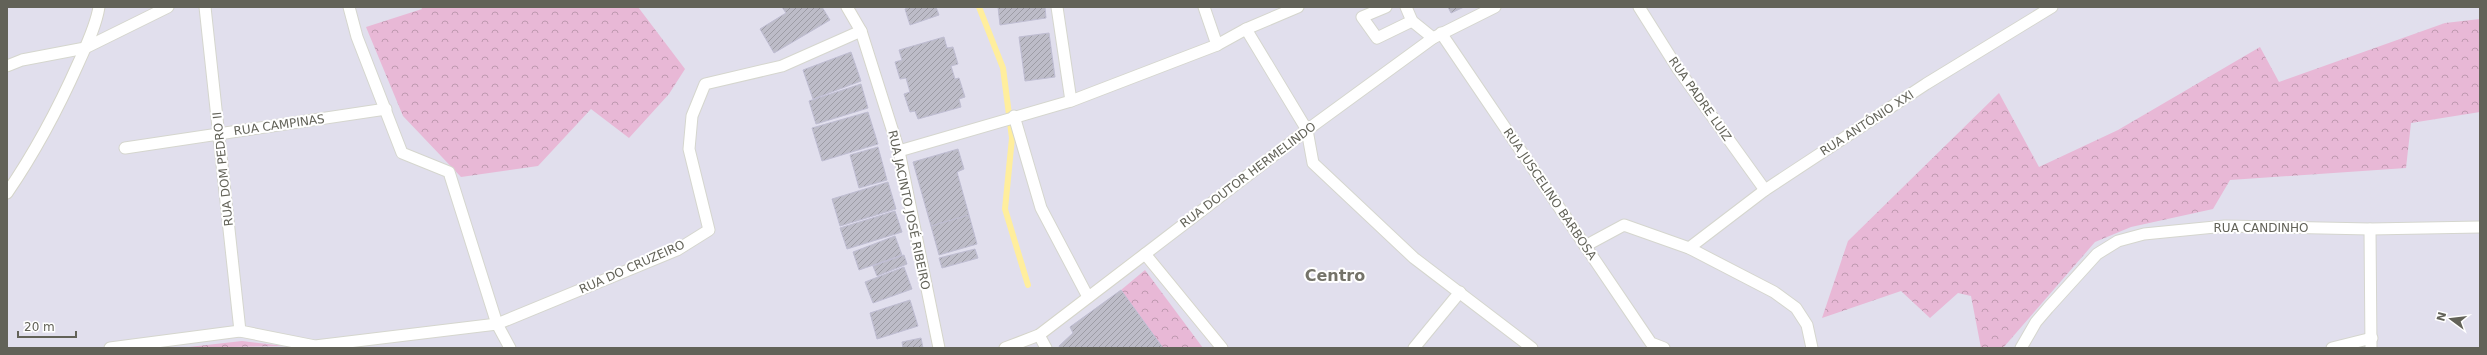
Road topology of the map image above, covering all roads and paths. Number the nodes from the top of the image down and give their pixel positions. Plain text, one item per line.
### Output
1 (100, 7) edge
2 (168, 7) edge
3 (205, 7) edge
4 (349, 7) edge
5 (847, 7) edge
6 (1058, 7) edge
7 (1204, 7) edge
8 (1298, 7) edge
9 (1386, 7) edge
10 (1406, 7) edge
11 (1495, 7) edge
12 (1639, 7) edge
13 (2052, 7) edge
14 (1412, 21) junction
15 (1246, 29) junction
16 (861, 31) junction
17 (1437, 36) junction
18 (1217, 45) junction
19 (85, 48) junction
20 (7, 66) edge
21 (1071, 100) junction
22 (386, 109) junction
23 (1013, 116) junction
24 (1307, 130) junction
25 (219, 134) junction
26 (125, 148) dead end
27 (899, 151) junction
28 (1765, 190) junction
29 (7, 192) edge
30 (2480, 227) edge
31 (2370, 229) junction
32 (1585, 246) junction
33 (1689, 248) junction
34 (1146, 254) junction
35 (1460, 292) junction
36 (1088, 297) junction
37 (497, 324) junction
38 (240, 332) junction
39 (1039, 335) junction
40 (2372, 343) edge
41 (1650, 346) edge
42 (311, 347) edge
43 (110, 348) edge
44 (510, 348) edge
45 (939, 348) edge
46 (1005, 348) edge
47 (1046, 348) edge
48 (1222, 348) edge
49 (1414, 348) edge
50 (1532, 348) edge
51 (1664, 348) edge
52 (1812, 348) edge
53 (2021, 348) edge
54 (2332, 348) edge

1 - 19 street
2 - 19 street
3 - 25 street, RUA DOM PEDRO II
4 - 22 street
5 - 16 street, RUA JACINTO JOSÉ RIBEIRO
6 - 21 street
7 - 18 street
8 - 15 street
9 - 14 street
10 - 14 street
11 - 17 street, RUA DOUTOR HERMELINDO
12 - 28 street, RUA PADRE LUIZ
13 - 28 street, RUA ANTÔNIO XXI
14 - 17 street, RUA JUSCELINO BARBOSA
15 - 18 street
15 - 24 street
16 - 27 street, RUA JACINTO JOSÉ RIBEIRO
16 - 37 street, RUA DO CRUZEIRO
17 - 24 street, RUA DOUTOR HERMELINDO
17 - 32 street, RUA JUSCELINO BARBOSA
18 - 21 street
19 - 20 street
19 - 29 street
21 - 23 street
22 - 25 street, RUA CAMPINAS
22 - 37 street
23 - 27 street
23 - 36 street
24 - 34 street, RUA DOUTOR HERMELINDO
24 - 35 street
25 - 26 street, RUA CAMPINAS
25 - 38 street, RUA DOM PEDRO II
27 - 45 street, RUA JACINTO JOSÉ RIBEIRO
28 - 33 street, RUA ANTÔNIO XXI
30 - 31 street, RUA CANDINHO
31 - 40 street
31 - 53 street, RUA CANDINHO
32 - 33 street
32 - 41 street, RUA JUSCELINO BARBOSA
33 - 52 street
34 - 36 street, RUA DOUTOR HERMELINDO
34 - 48 street
35 - 49 street
35 - 50 street
36 - 39 street, RUA DOUTOR HERMELINDO
37 - 42 street, RUA DO CRUZEIRO
37 - 44 street
38 - 42 street, RUA DO CRUZEIRO
38 - 43 street, RUA DO CRUZEIRO
39 - 46 street, RUA DOUTOR HERMELINDO
39 - 47 street
40 - 54 street
41 - 51 street, RUA JUSCELINO BARBOSA

